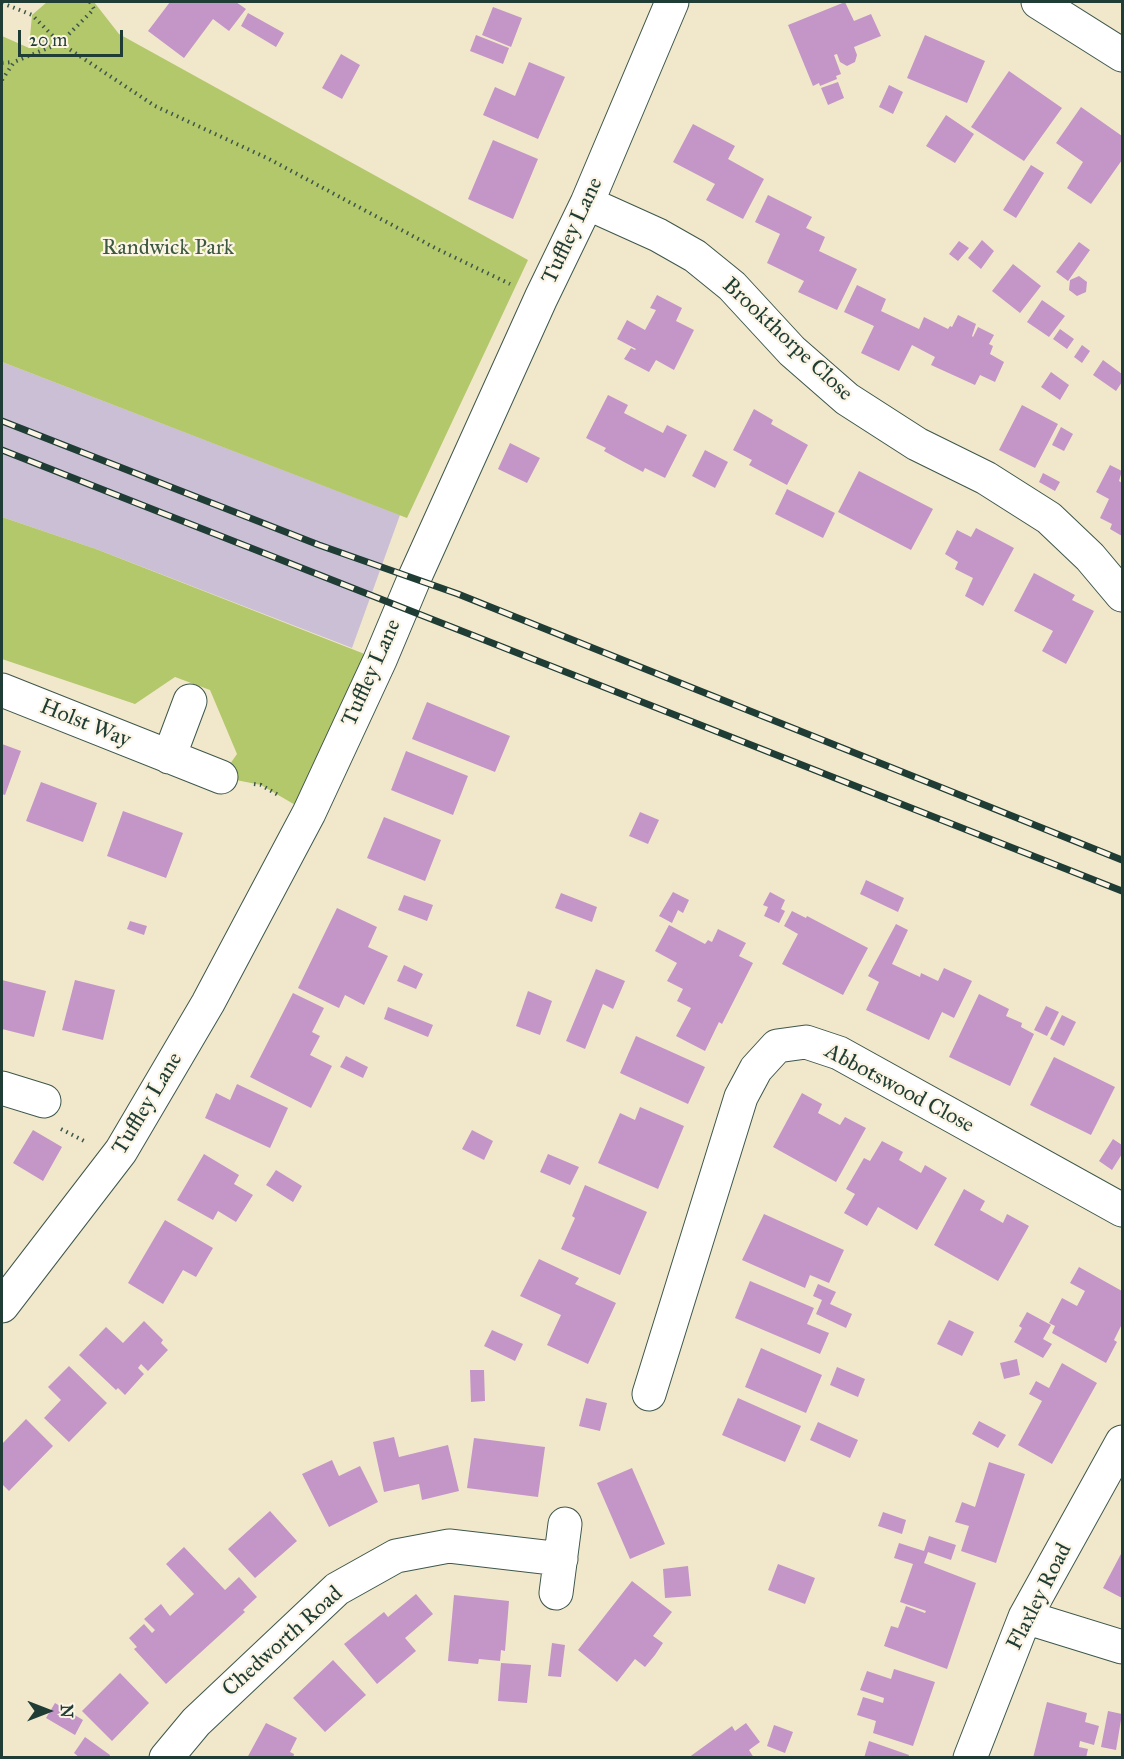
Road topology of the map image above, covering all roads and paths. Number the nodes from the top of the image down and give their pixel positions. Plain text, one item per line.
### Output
1 (90, 2) edge
2 (672, 2) edge
3 (1038, 2) edge
4 (2, 3) edge
5 (60, 43) junction
6 (1122, 55) edge
7 (14, 62) junction
8 (2, 63) edge
9 (2, 80) edge
10 (587, 203) junction
11 (541, 298) junction
12 (1122, 595) edge
13 (2, 690) edge
14 (190, 701) dead end
15 (169, 757) junction
16 (221, 777) joint
17 (309, 813) junction
18 (2, 1088) edge
19 (44, 1101) joint
20 (116, 1158) junction
21 (1122, 1210) edge
22 (2, 1306) edge
23 (649, 1394) dead end
24 (1122, 1442) edge
25 (565, 1524) dead end
26 (561, 1559) junction
27 (556, 1593) dead end
28 (1025, 1617) junction
29 (1122, 1647) edge
30 (166, 1758) edge
31 (970, 1758) edge

1 - 5 path
2 - 10 street, Tuffley Lane
3 - 6 street
4 - 5 path
5 - 7 path
5 - 11 path
7 - 8 path
7 - 9 path
10 - 11 street, Tuffley Lane
10 - 12 street, Brookthorpe Close
11 - 17 street, Tuffley Lane
13 - 15 street, Holst Way
14 - 15 street
15 - 16 street, Holst Way
16 - 17 path
17 - 20 street, Tuffley Lane
18 - 19 street
19 - 20 path
20 - 22 street, Tuffley Lane
21 - 23 street, Abbotswood Close
24 - 28 street, Flaxley Road
25 - 26 street
26 - 27 street
26 - 30 street, Chedworth Road
28 - 29 street
28 - 31 street, Flaxley Road

